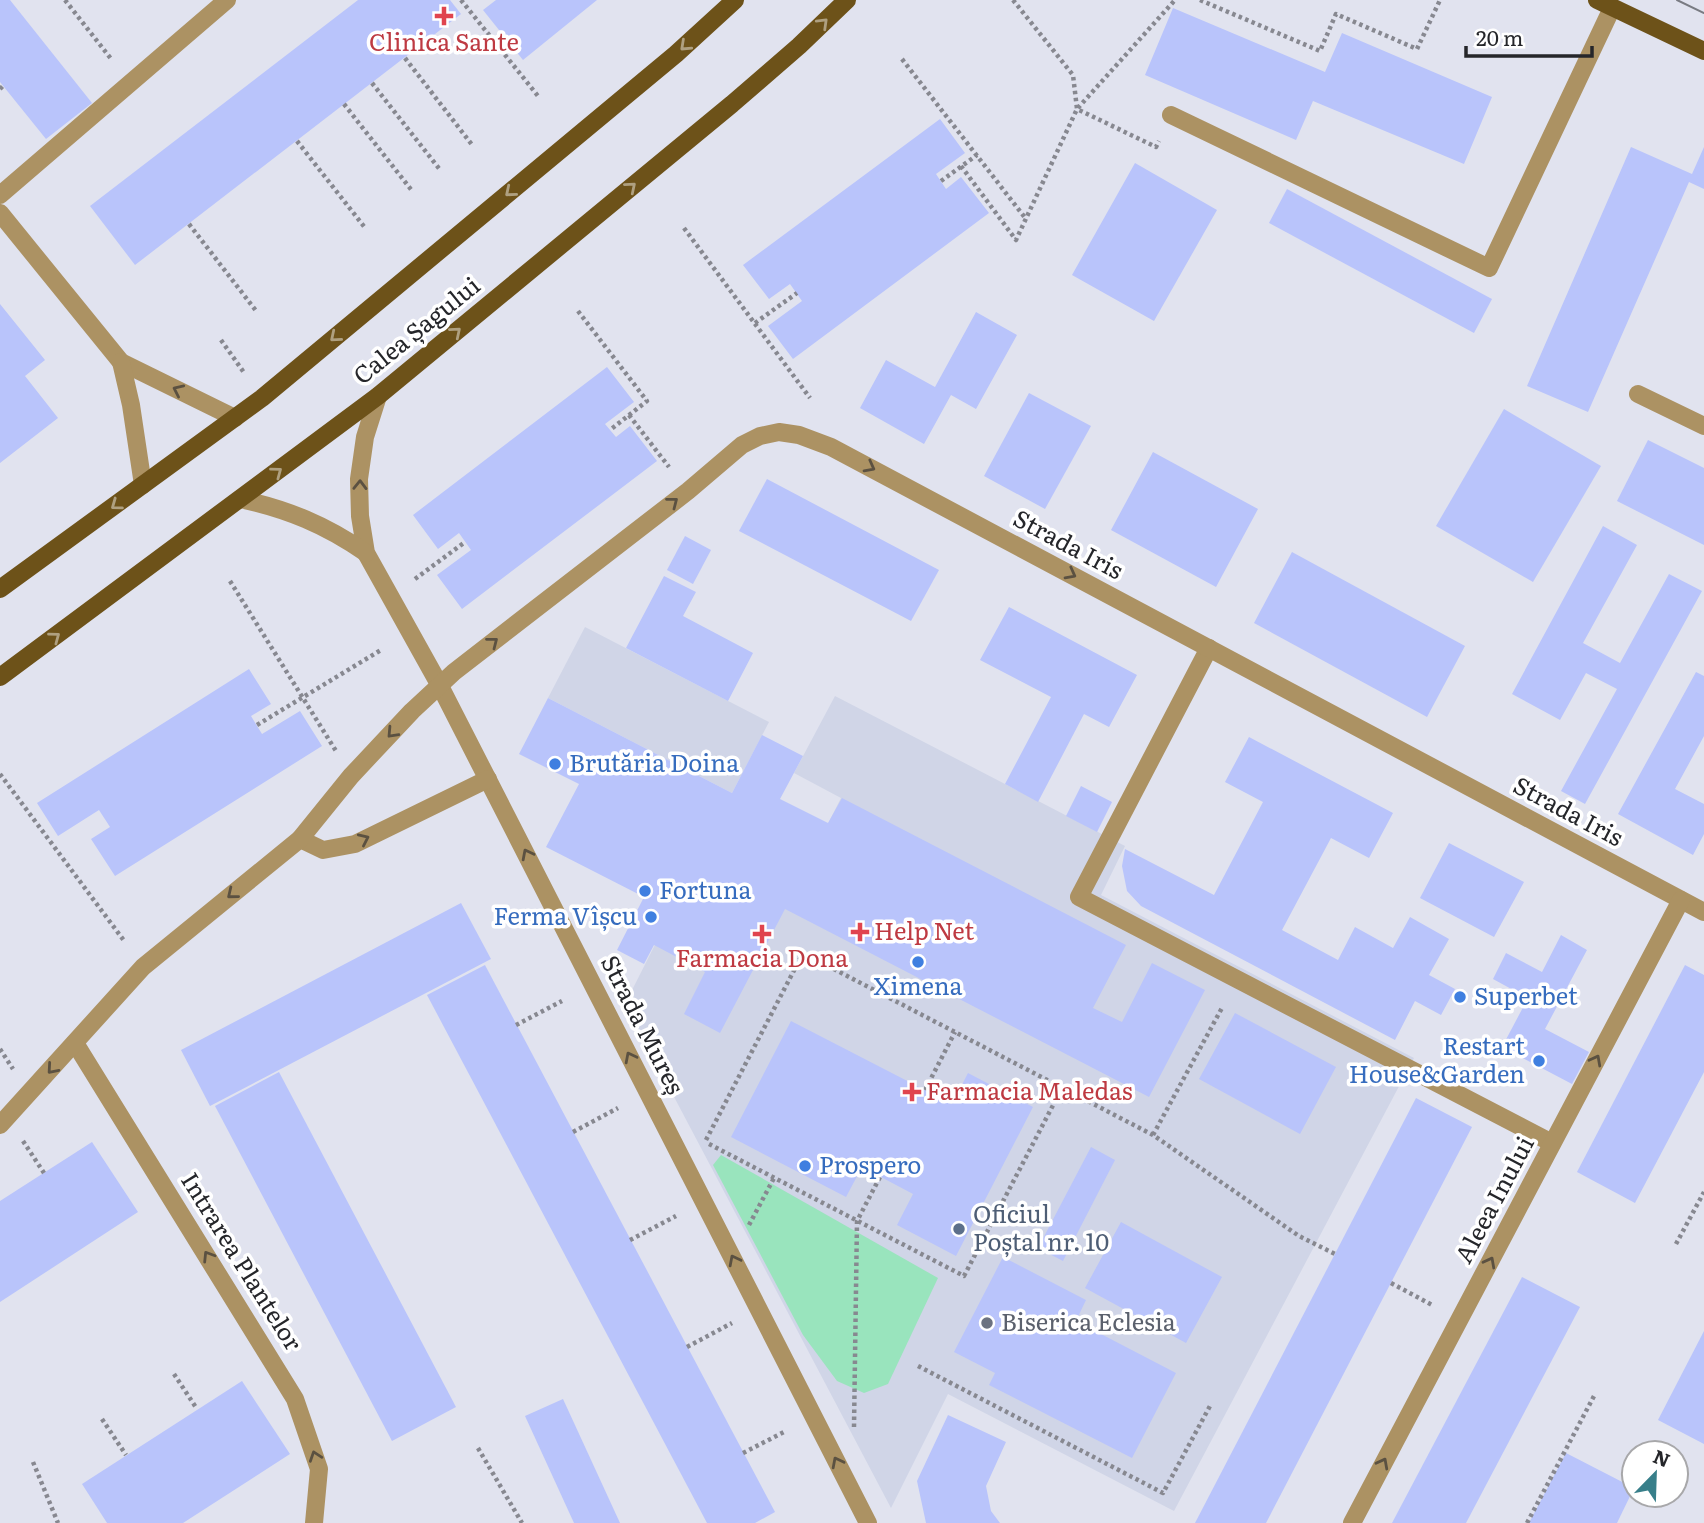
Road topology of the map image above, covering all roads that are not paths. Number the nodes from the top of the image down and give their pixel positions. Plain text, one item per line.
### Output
1 (227, 0) edge
2 (735, 0) edge
3 (847, 0) edge
4 (1604, 4) edge
5 (1704, 51) edge
6 (1171, 115) dead end
7 (0, 195) edge
8 (0, 213) edge
9 (121, 362) junction
10 (1638, 394) dead end
11 (378, 396) junction
12 (235, 418) junction
13 (1704, 426) edge
14 (143, 485) junction
15 (240, 499) junction
16 (366, 553) junction
17 (0, 589) edge
18 (1209, 648) junction
19 (0, 677) edge
20 (439, 684) junction
21 (488, 779) junction
22 (300, 839) junction
23 (1681, 900) junction
24 (1704, 912) edge
25 (75, 1043) junction
26 (0, 1125) edge
27 (1552, 1143) junction
28 (314, 1523) edge
29 (868, 1523) edge
30 (1352, 1523) edge

1 - 7 street
2 -> 12 main road, Calea Șagului
11 -> 3 main road, Calea Șagului
4 - 5 main road
4 - 6 street
8 - 9 street
12 -> 9 street
9 - 14 street
10 - 13 street
15 -> 11 main road, Calea Șagului
16 -> 11 street, Strada Mureș
12 - 14 main road, Calea Șagului
14 -> 17 main road, Calea Șagului
15 - 16 street, Strada Mureș
19 -> 15 main road, Calea Șagului
16 - 20 street, Strada Mureș
20 -> 18 street, Strada Iris
18 - 23 street, Strada Iris
18 - 27 street
20 - 21 street, Strada Mureș
20 -> 22 street, Strada Iris
22 -> 21 street
29 -> 21 street, Strada Mureș
22 -> 25 street, Strada Iris
23 - 24 street, Strada Iris
27 -> 23 street, Aleea Inului
25 -> 26 street, Strada Iris
28 -> 25 street, Intrarea Plantelor
30 -> 27 street, Aleea Inului

